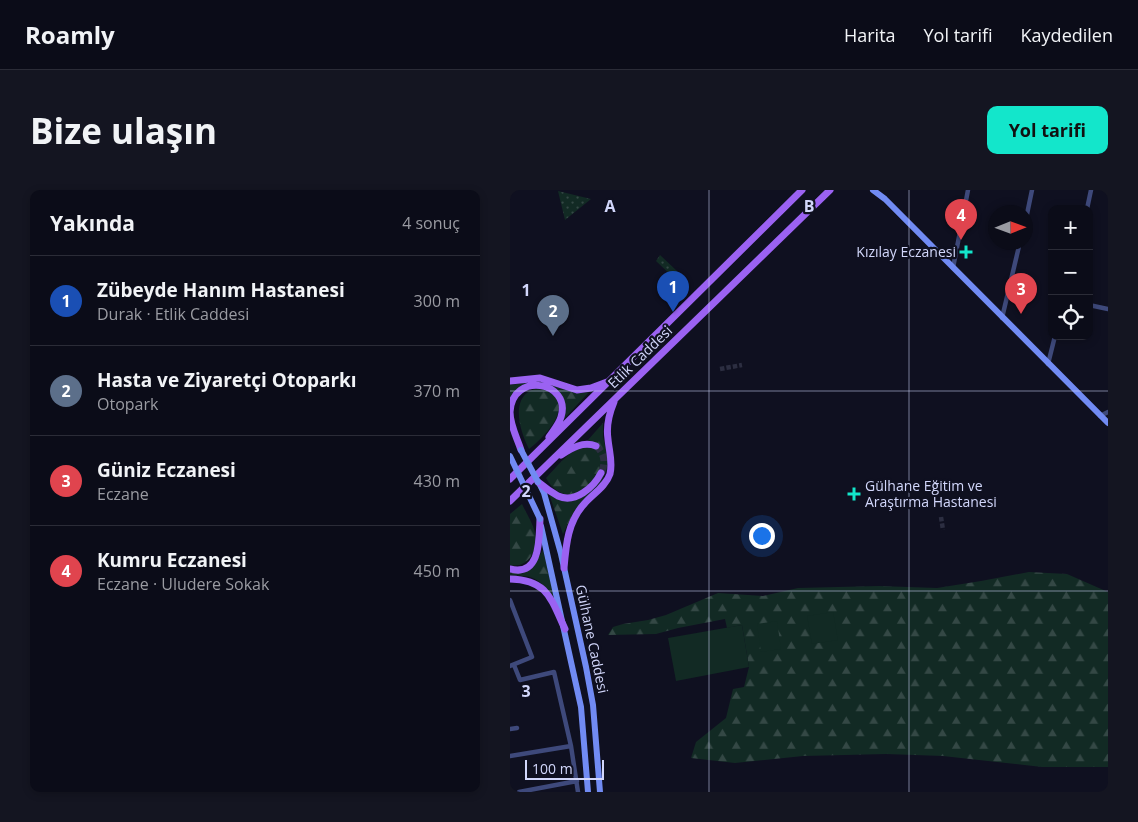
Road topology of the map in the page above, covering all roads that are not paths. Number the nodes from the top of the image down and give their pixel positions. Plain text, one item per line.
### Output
1 (802, 190) edge
2 (830, 190) edge
3 (873, 190) edge
4 (878, 190) edge
5 (968, 190) edge
6 (1032, 190) edge
7 (1091, 190) edge
8 (885, 199) junction
9 (1029, 205) edge
10 (1088, 205) edge
11 (1018, 250) edge
12 (954, 268) junction
13 (1093, 306) edge
14 (1108, 309) edge
15 (1002, 318) junction
16 (1054, 340) edge
17 (1048, 364) junction
18 (612, 379) junction
19 (510, 381) edge
20 (617, 397) junction
21 (1108, 412) edge
22 (1100, 416) junction
23 (1108, 423) edge
24 (512, 430) edge
25 (596, 446) dead end
26 (521, 450) joint
27 (540, 450) junction
28 (510, 456) edge
29 (545, 467) junction
30 (601, 473) dead end
31 (510, 479) edge
32 (538, 482) joint
33 (547, 492) junction
34 (510, 501) edge
35 (540, 520) junction
36 (564, 568) junction
37 (510, 569) edge
38 (510, 579) edge
39 (510, 600) edge
40 (565, 630) junction
41 (512, 665) edge
42 (517, 728) dead end
43 (510, 729) edge
44 (571, 746) junction
45 (510, 756) edge
46 (577, 781) junction
47 (519, 792) edge
48 (578, 792) edge
49 (588, 792) edge
50 (600, 792) edge

1 - 18 main road, Etlik Caddesi
2 - 20 main road, Etlik Caddesi
3 - 8 main road
4 - 8 main road
5 - 12 street
6 - 9 street
7 - 10 street
8 - 12 main road
11 - 15 street
12 - 15 main road
13 - 14 street
15 - 17 main road
16 - 17 street
17 - 22 main road
18 - 19 main road
18 - 27 main road, Etlik Caddesi
20 - 29 main road, Etlik Caddesi
20 - 36 main road
21 - 22 street
22 - 23 main road
24 - 26 main road
24 - 27 main road
25 - 29 main road
26 - 32 main road, bridge
27 - 31 main road, Etlik Caddesi
28 - 35 main road, Gülhane Caddesi, bridge
29 - 34 main road, Etlik Caddesi
30 - 33 main road
32 - 33 main road
33 - 36 main road, Gülhane Caddesi
35 - 37 main road
35 - 40 main road, Gülhane Caddesi
36 - 50 main road, Gülhane Caddesi
38 - 40 main road
39 - 41 street
40 - 49 main road, Gülhane Caddesi
41 - 44 street
42 - 43 street
44 - 45 street
44 - 46 street
46 - 47 street
46 - 48 street

